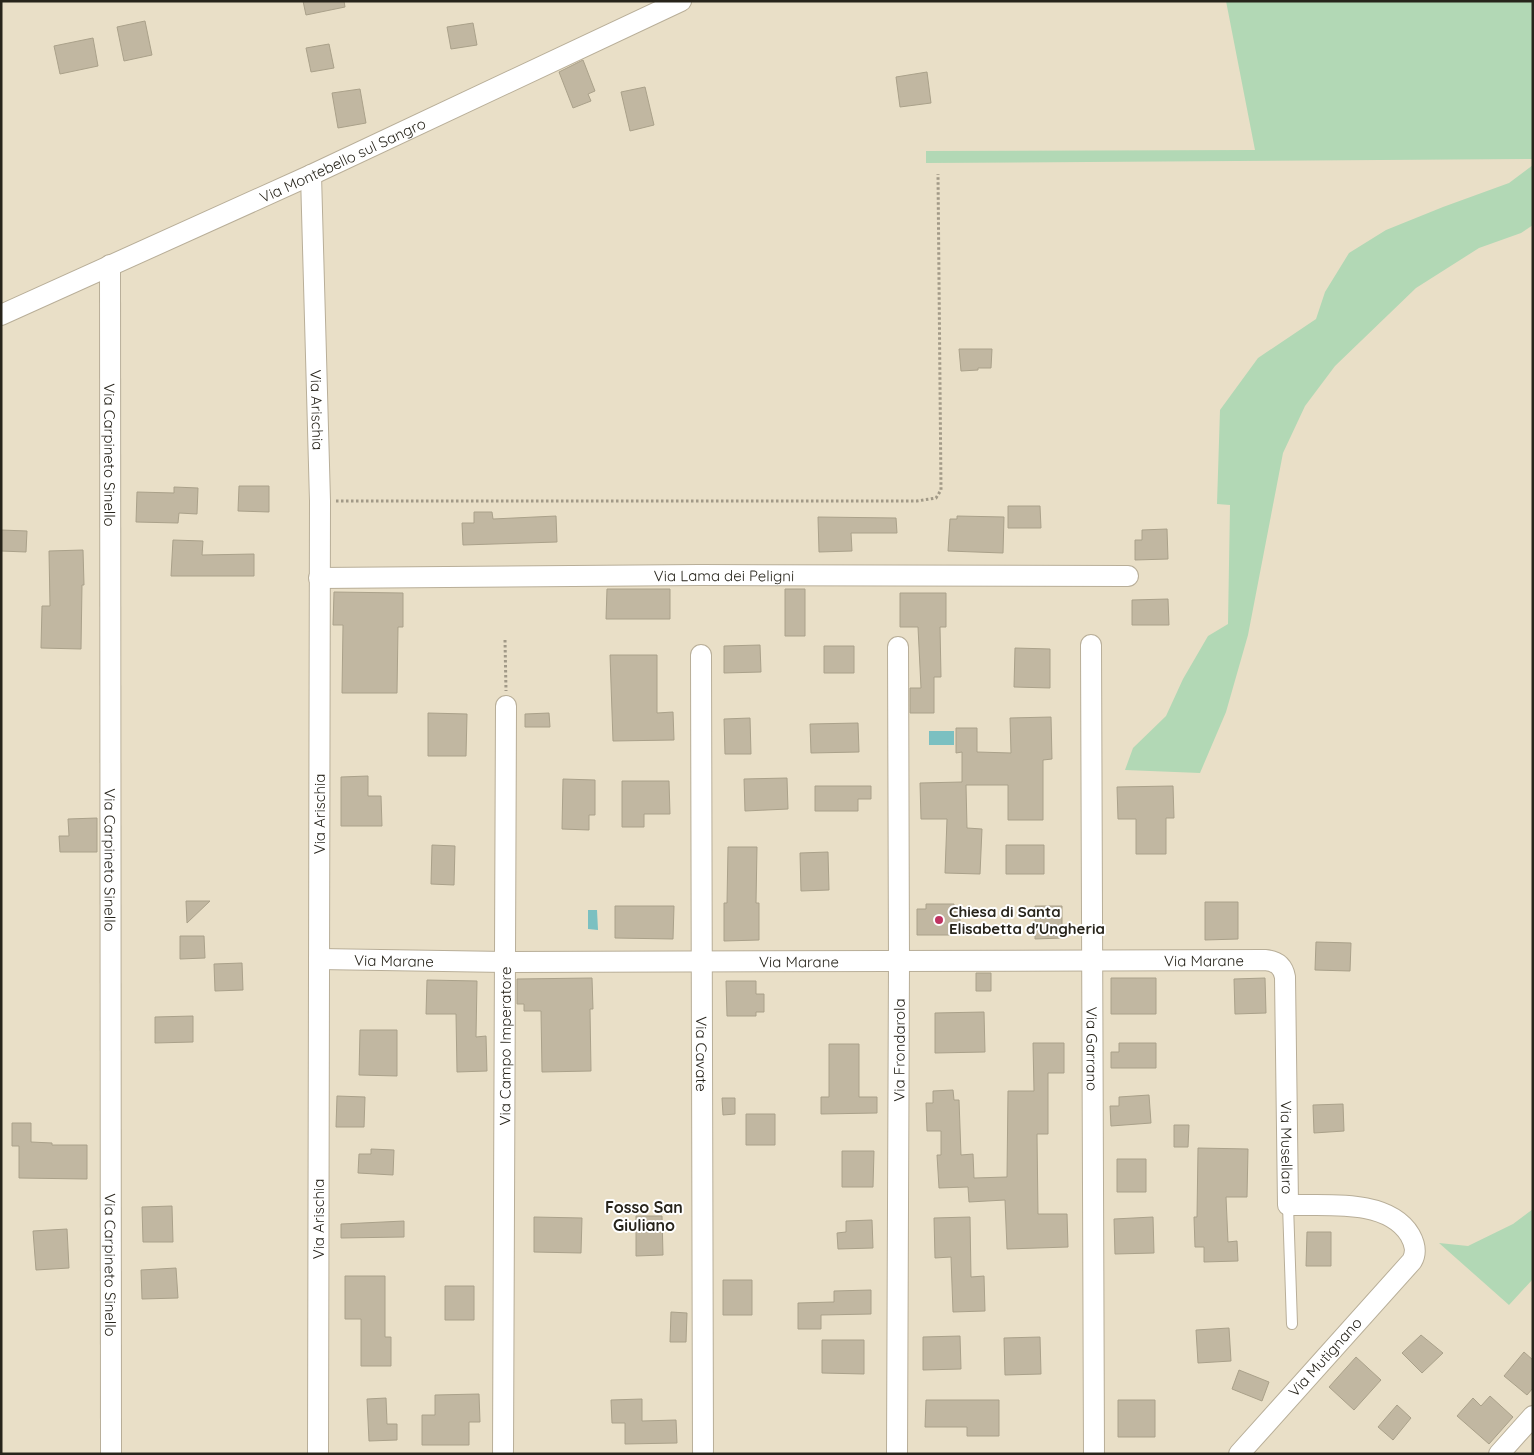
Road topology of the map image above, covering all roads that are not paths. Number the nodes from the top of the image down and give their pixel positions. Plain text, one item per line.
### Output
1 (681, 1) edge
2 (310, 175) junction
3 (110, 265) junction
4 (1, 315) edge
5 (1128, 576) dead end
6 (319, 578) junction
7 (1091, 645) dead end
8 (898, 647) dead end
9 (701, 655) dead end
10 (506, 706) road end
11 (319, 960) junction
12 (702, 961) junction
13 (1092, 961) junction
14 (505, 962) junction
15 (899, 962) junction
16 (1278, 964) joint
17 (1288, 1205) junction
18 (1412, 1261) joint
19 (1292, 1324) dead end
20 (1533, 1416) edge
21 (111, 1454) edge
22 (318, 1454) edge
23 (503, 1454) edge
24 (703, 1454) edge
25 (897, 1454) edge
26 (1094, 1454) edge
27 (1239, 1454) edge
28 (1499, 1454) edge

1 - 2 street, Via Montebello sul Sangro
2 - 3 street, Via Montebello sul Sangro
2 - 6 street, Via Arischia
3 - 4 street, Via Montebello sul Sangro
3 - 21 street, Via Carpineto Sinello
5 - 6 street, Via Lama dei Peligni
6 - 11 street, Via Arischia
7 - 13 street, Via Garrano
8 - 15 street, Via Frondarola
9 - 12 street, Via Cavate
10 - 14 street, Via Campo Imperatore
11 - 14 street, Via Marane
11 - 22 street, Via Arischia
12 - 14 street, Via Marane
12 - 15 street, Via Marane
12 - 24 street, Via Cavate
13 - 15 street, Via Marane
13 - 16 street, Via Marane
13 - 26 street, Via Garrano
14 - 23 street, Via Campo Imperatore
15 - 25 street, Via Frondarola
16 - 17 street, Via Musellaro
17 - 18 street, Via Musellaro
17 - 19 lane
18 - 27 street, Via Mutignano
20 - 28 street

